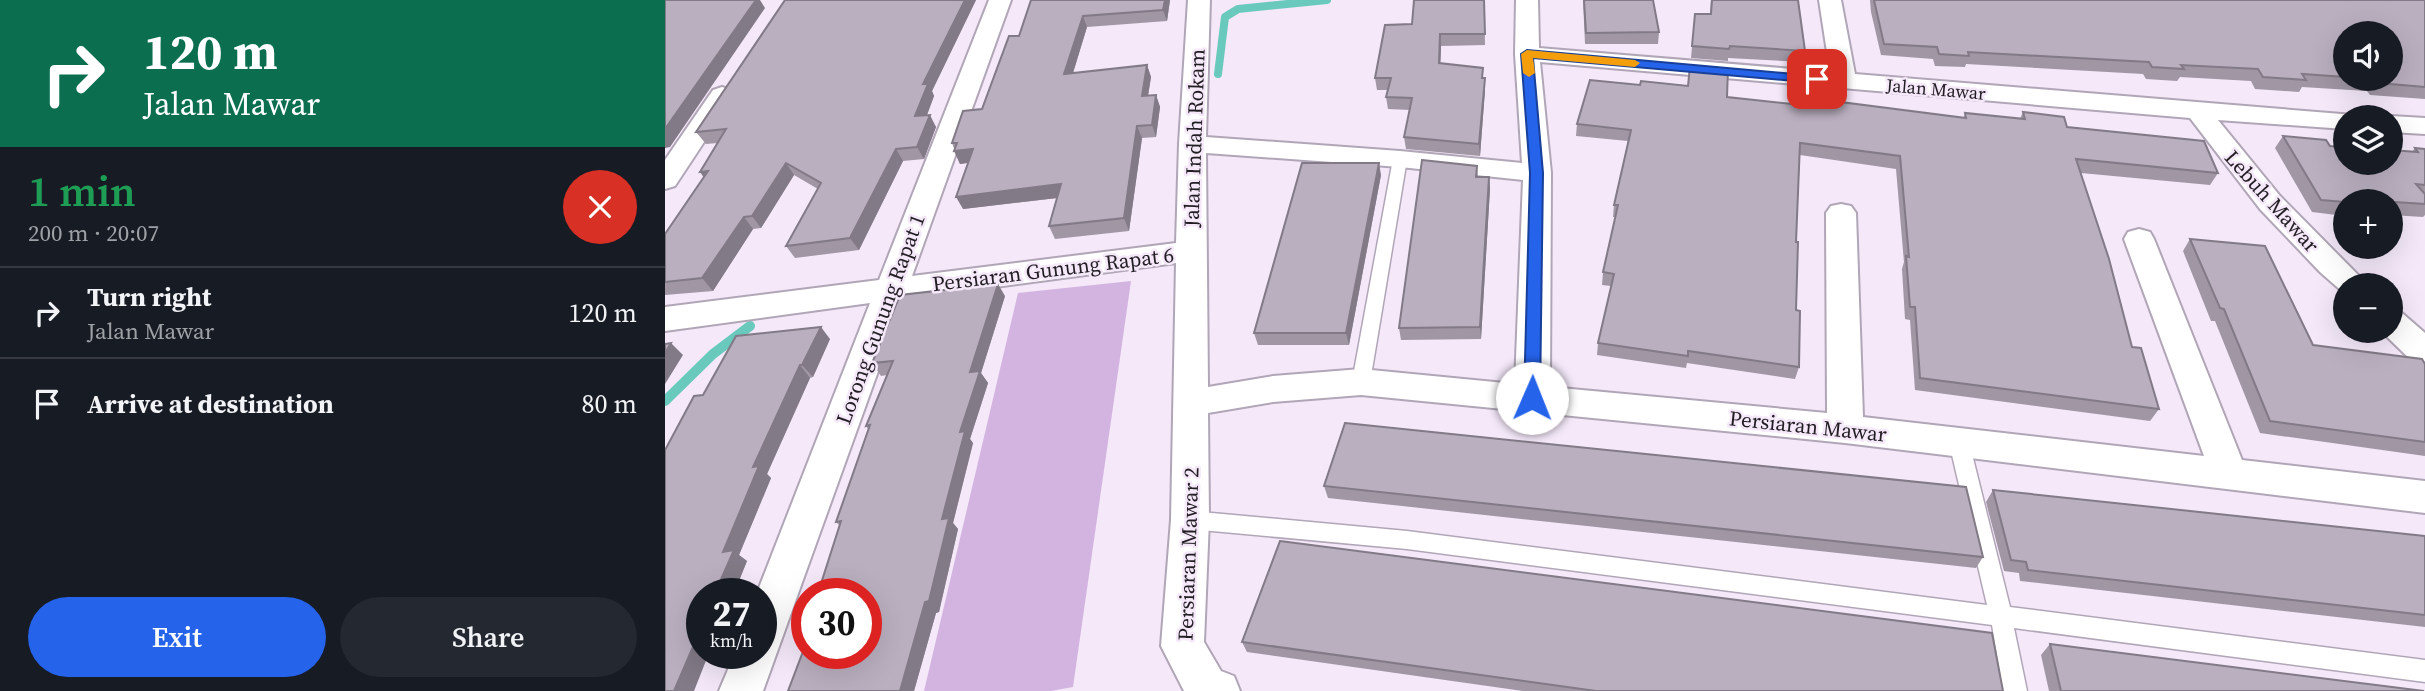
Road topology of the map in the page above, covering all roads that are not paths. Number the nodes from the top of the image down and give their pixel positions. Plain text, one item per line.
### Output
1 (1000, 0) edge
2 (1203, 0) edge
3 (1527, 0) edge
4 (1830, 0) edge
5 (1527, 54) junction
6 (733, 79) edge
7 (1844, 81) junction
8 (2198, 111) junction
9 (2333, 120) edge
10 (2403, 125) edge
11 (2425, 126) edge
12 (1192, 144) junction
13 (1400, 159) junction
14 (1537, 173) junction
15 (665, 180) edge
16 (1842, 213) dead end
17 (2139, 239) dead end
18 (1190, 251) junction
19 (2339, 273) edge
20 (891, 289) junction
21 (665, 319) edge
22 (1361, 382) junction
23 (1532, 398) junction
24 (1190, 403) junction
25 (1845, 429) junction
26 (1959, 442) junction
27 (2229, 474) junction
28 (2425, 496) edge
29 (1190, 520) junction
30 (777, 595) edge
31 (2001, 616) junction
32 (750, 669) edge
33 (2425, 671) edge
34 (1199, 684) edge
35 (741, 691) edge
36 (2015, 691) edge

1 - 20 street, Lorong Gunung Rapat 1
2 - 12 street, Jalan Indah Rokam
3 - 5 street
4 - 7 street
5 - 7 street, Jalan Mawar
5 - 14 street
6 - 15 street
7 - 8 street, Jalan Mawar
8 - 9 street, Jalan Mawar
8 - 19 street, Lebuh Mawar
10 - 11 street
12 - 13 street
12 - 18 street, Jalan Indah Rokam
13 - 14 street
13 - 22 lane
14 - 23 street
16 - 25 street
17 - 27 street
18 - 20 street, Persiaran Gunung Rapat 6
18 - 24 street, Jalan Indah Rokam
20 - 21 street, Persiaran Gunung Rapat 6
20 - 30 street, Lorong Gunung Rapat 1
22 - 23 street, Persiaran Mawar
22 - 24 street, Persiaran Mawar
23 - 25 street, Persiaran Mawar
24 - 29 street, Persiaran Mawar 2
25 - 26 street, Persiaran Mawar
26 - 27 street, Persiaran Mawar
26 - 31 lane
27 - 28 street, Persiaran Mawar
29 - 31 lane
29 - 34 street, Persiaran Mawar 2
31 - 33 lane
31 - 36 lane
32 - 35 street

